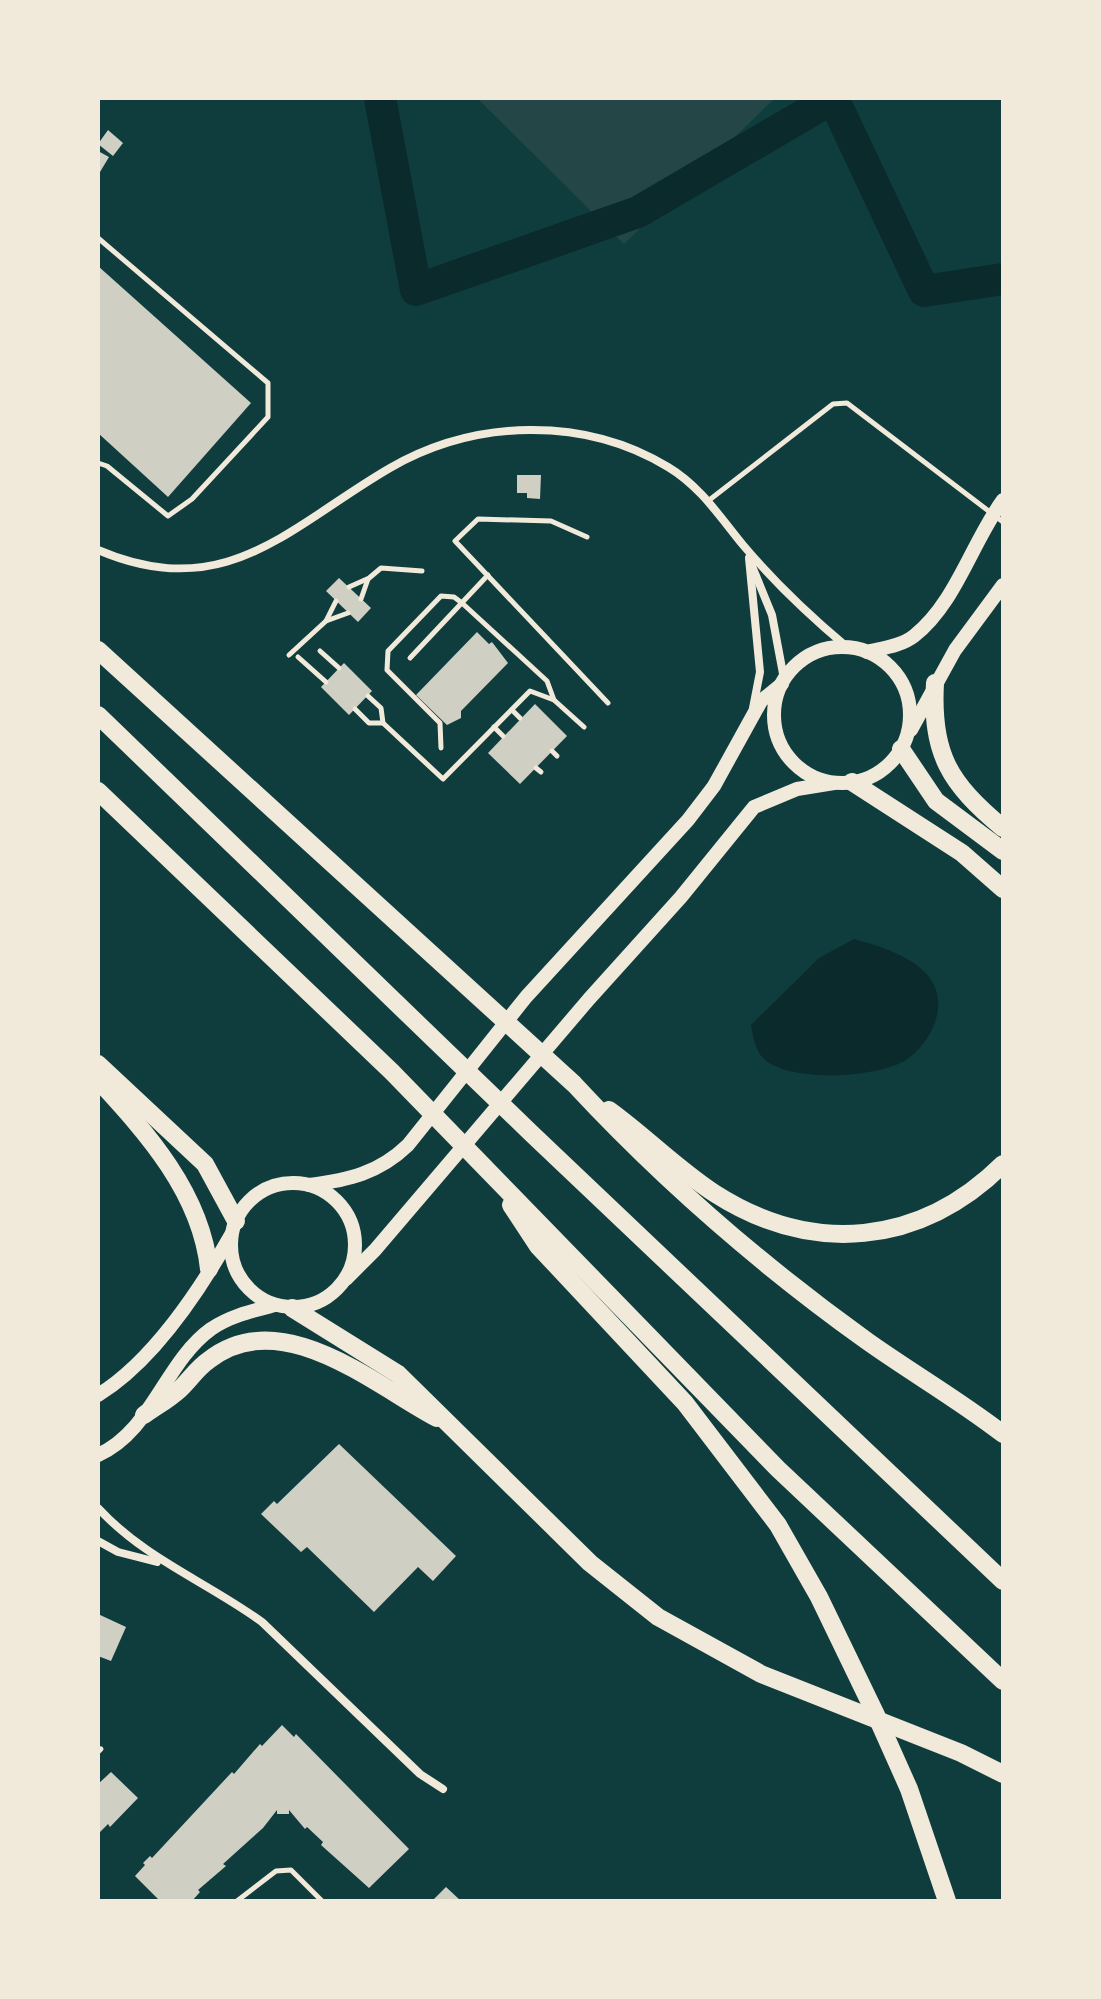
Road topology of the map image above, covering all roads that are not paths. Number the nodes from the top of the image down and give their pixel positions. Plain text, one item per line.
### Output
1 (98, 238) edge
2 (98, 463) edge
3 (1003, 500) edge
4 (708, 501) junction
5 (998, 519) edge
6 (587, 537) dead end
7 (744, 546) junction
8 (98, 550) edge
9 (749, 558) junction
10 (422, 571) dead end
11 (488, 575) junction
12 (368, 579) junction
13 (1003, 585) edge
14 (349, 587) dead end
15 (361, 599) dead end
16 (336, 601) dead end
17 (462, 603) junction
18 (348, 613) dead end
19 (326, 621) junction
20 (847, 647) junction
21 (98, 650) edge
22 (320, 651) dead end
23 (867, 652) junction
24 (289, 655) dead end
25 (298, 657) dead end
26 (410, 658) dead end
27 (339, 668) dead end
28 (326, 682) dead end
29 (783, 682) junction
30 (935, 683) junction
31 (368, 696) dead end
32 (554, 700) junction
33 (608, 703) dead end
34 (355, 709) dead end
35 (512, 710) junction
36 (98, 715) edge
37 (520, 718) dead end
38 (750, 722) junction
39 (383, 723) junction
40 (494, 727) junction
41 (584, 727) dead end
42 (503, 736) dead end
43 (903, 745) junction
44 (441, 748) dead end
45 (843, 783) junction
46 (98, 791) edge
47 (1003, 828) edge
48 (1003, 851) edge
49 (1003, 889) edge
50 (98, 1064) edge
51 (98, 1080) edge
52 (574, 1084) junction
53 (1003, 1164) edge
54 (495, 1178) junction
55 (309, 1185) junction
56 (234, 1228) junction
57 (209, 1269) junction
58 (346, 1279) junction
59 (283, 1306) junction
60 (98, 1395) edge
61 (144, 1415) junction
62 (442, 1420) junction
63 (1003, 1434) edge
64 (98, 1455) edge
65 (98, 1508) edge
66 (98, 1541) edge
67 (162, 1563) junction
68 (1003, 1581) edge
69 (1003, 1681) edge
70 (1003, 1774) edge
71 (443, 1789) dead end
72 (237, 1901) edge
73 (322, 1901) edge
74 (947, 1901) edge

1 - 2 lane
3 - 5 main road
4 - 5 lane
4 - 7 street
4 - 8 street
5 - 23 main road
6 - 11 lane
7 - 9 street
7 - 20 street
9 - 29 street
9 - 38 street
10 - 12 lane
11 - 17 lane
11 - 33 lane
12 - 14 lane
12 - 15 lane
13 - 30 main road
16 - 19 lane
17 - 26 lane
17 - 32 lane
17 - 44 lane
18 - 19 lane
19 - 24 lane
20 - 23 main road
20 - 29 main road
21 - 52 highway
22 - 27 lane
23 - 43 main road
25 - 28 lane
29 - 38 main road
29 - 45 main road
30 - 43 main road
30 - 47 highway
31 - 39 lane
32 - 35 lane
32 - 41 lane
34 - 39 lane
35 - 37 lane
35 - 40 lane
36 - 68 highway
38 - 55 main road
39 - 40 lane
40 - 42 lane
43 - 45 main road
43 - 48 highway
45 - 49 highway
45 - 58 main road
46 - 54 highway
50 - 56 highway
51 - 57 highway
52 - 53 highway
52 - 63 highway
54 - 69 highway
54 - 74 highway
55 - 56 main road
55 - 58 main road
56 - 57 main road
56 - 59 main road
57 - 60 main road
58 - 59 main road
59 - 61 main road
59 - 62 highway
61 - 62 highway
61 - 64 main road
62 - 70 highway
65 - 67 street
66 - 67 street
67 - 71 street
72 - 73 lane

